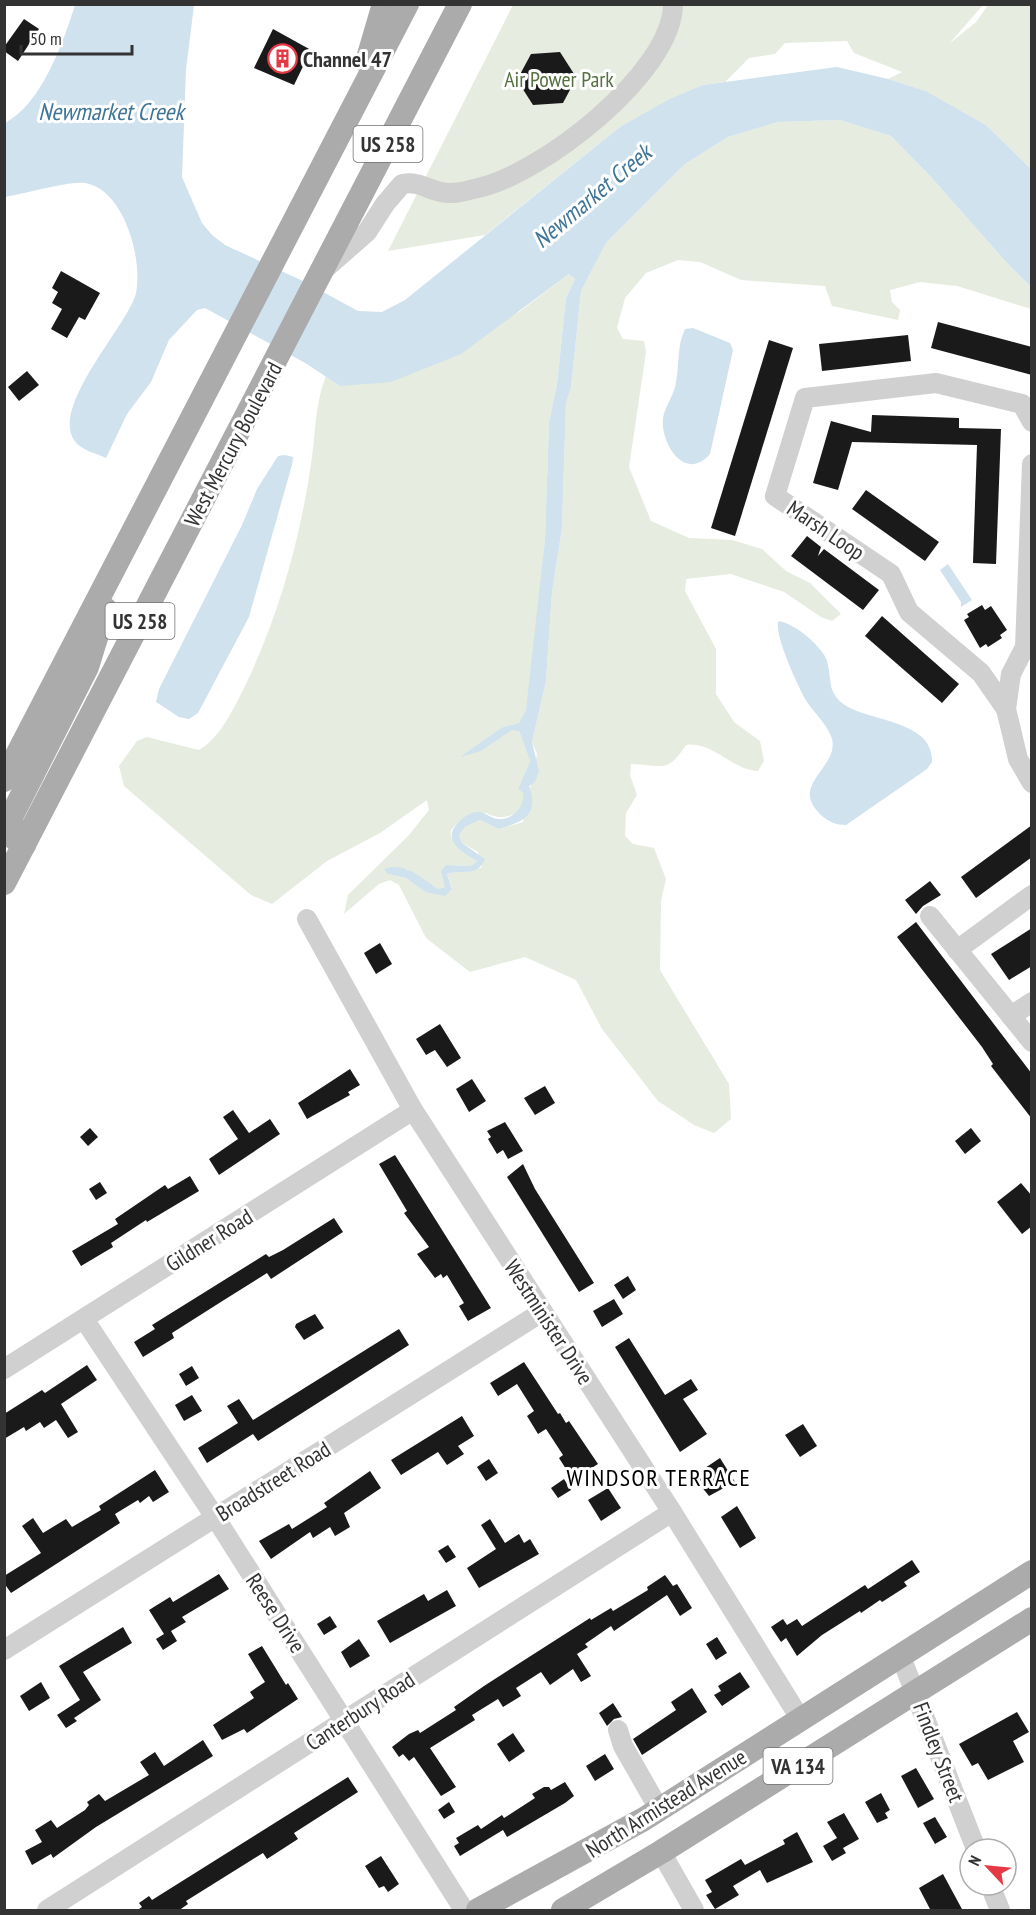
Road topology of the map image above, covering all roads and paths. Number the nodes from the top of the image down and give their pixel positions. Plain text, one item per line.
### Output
1 (384, 4) edge
2 (407, 4) edge
3 (460, 4) edge
4 (673, 4) edge
5 (356, 105) junction
6 (319, 277) junction
7 (1032, 422) edge
8 (1032, 465) edge
9 (112, 574) junction
10 (1006, 710) junction
11 (1025, 757) edge
12 (4, 780) edge
13 (1032, 783) edge
14 (24, 845) junction
15 (4, 883) edge
16 (1032, 895) edge
17 (930, 916) dead end
18 (308, 919) dead end
19 (957, 950) junction
20 (1032, 1002) edge
21 (1011, 1016) junction
22 (1032, 1042) edge
23 (413, 1110) junction
24 (542, 1312) junction
25 (84, 1319) junction
26 (4, 1369) edge
27 (672, 1512) junction
28 (215, 1517) junction
29 (1032, 1572) edge
30 (1032, 1619) edge
31 (4, 1650) edge
32 (901, 1657) junction
33 (916, 1692) junction
34 (345, 1720) junction
35 (801, 1720) junction
36 (618, 1731) dead end
37 (659, 1809) junction
38 (971, 1837) edge
39 (661, 1852) junction
40 (47, 1911) edge
41 (464, 1911) edge
42 (478, 1911) edge
43 (563, 1911) edge
44 (694, 1911) edge

1 - 5 main road
2 - 5 main road, West Mercury Boulevard / US 258
3 - 6 main road, West Mercury Boulevard / US 258
4 - 6 street
5 - 9 main road, West Mercury Boulevard / US 258
6 - 14 main road, West Mercury Boulevard / US 258
7 - 10 street, Marsh Loop
8 - 10 street, Marsh Loop
9 - 12 main road, West Mercury Boulevard / US 258
9 - 14 main road
10 - 11 street, Marsh Loop
11 - 13 street, Marsh Loop
14 - 15 main road, West Mercury Boulevard / US 258
16 - 19 street
17 - 19 street
18 - 23 street, Westminister Drive
19 - 21 street
20 - 21 street
21 - 22 street
23 - 24 street, Westminister Drive
23 - 25 street, Gildner Road
24 - 27 street, Westminister Drive
24 - 28 street, Broadstreet Road
25 - 26 street, Gildner Road
25 - 28 street, Reese Drive
27 - 34 street, Canterbury Road
27 - 35 street, Westminister Drive
28 - 31 street, Broadstreet Road
28 - 34 street, Reese Drive
29 - 32 main road, North Armistead Avenue / VA 134
30 - 33 main road, North Armistead Avenue / VA 134
32 - 33 street, Findley Street
32 - 35 main road, North Armistead Avenue / VA 134
33 - 38 street, Findley Street
33 - 39 main road, North Armistead Avenue / VA 134
34 - 40 street, Canterbury Road
34 - 41 street, Reese Drive
35 - 37 main road, North Armistead Avenue / VA 134
36 - 37 street
37 - 42 main road, North Armistead Avenue / VA 134
39 - 43 main road, North Armistead Avenue / VA 134
39 - 44 street

